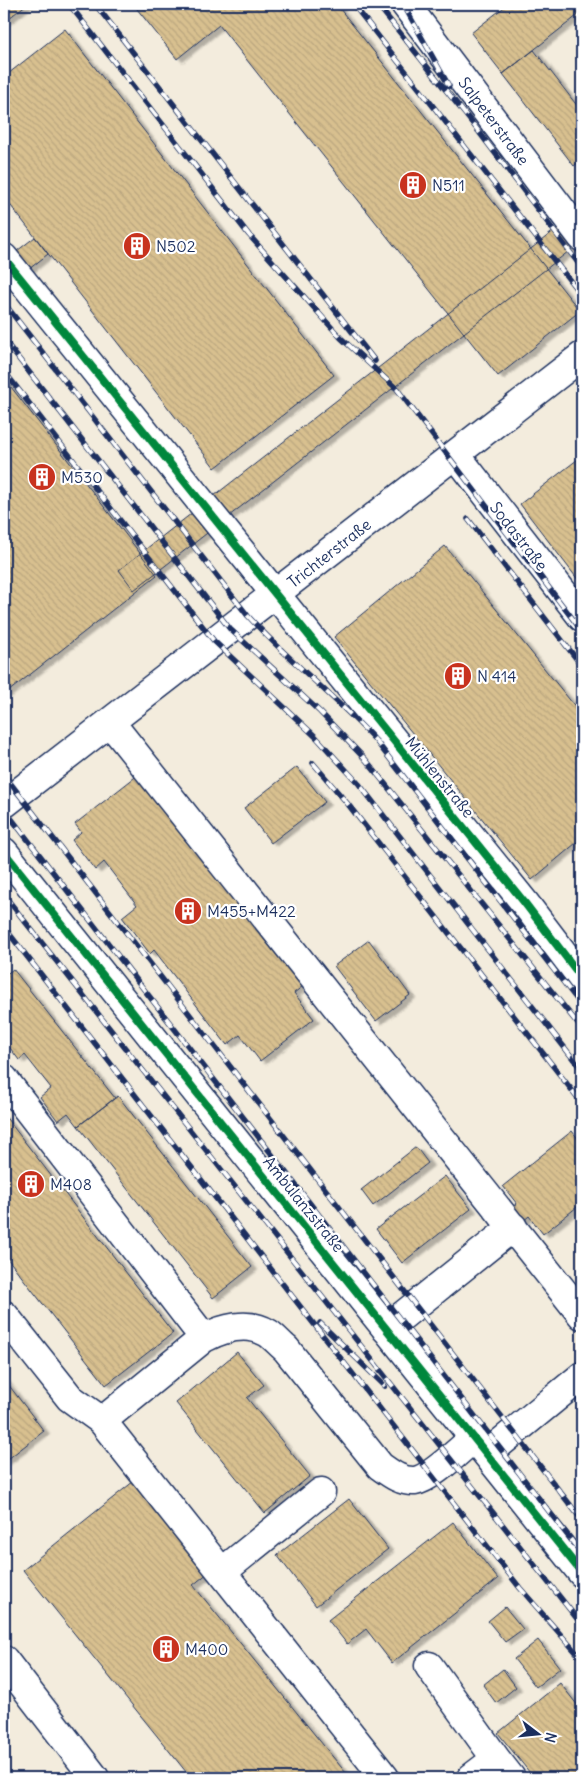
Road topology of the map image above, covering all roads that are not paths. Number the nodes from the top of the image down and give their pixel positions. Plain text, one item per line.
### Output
1 (405, 4) edge
2 (582, 237) edge
3 (4, 258) edge
4 (582, 356) edge
5 (456, 455) junction
6 (275, 594) junction
7 (582, 617) edge
8 (110, 722) junction
9 (4, 804) edge
10 (4, 852) edge
11 (582, 978) edge
12 (4, 1079) edge
13 (513, 1227) junction
14 (4, 1314) edge
15 (582, 1315) edge
16 (386, 1329) junction
17 (204, 1338) junction
18 (582, 1376) edge
19 (102, 1421) junction
20 (481, 1446) junction
21 (321, 1492) dead end
22 (222, 1572) junction
23 (582, 1573) edge
24 (4, 1660) edge
25 (429, 1666) dead end
26 (504, 1768) edge
27 (95, 1778) edge
28 (385, 1778) edge
29 (471, 1778) edge

1 - 2 street, Salpeterstraße
3 - 6 street, Mühlenstraße
4 - 5 street, Trichterstraße
5 - 6 street, Trichterstraße
5 - 7 street, Sodastraße
6 - 8 street, Trichterstraße
6 - 11 street, Mühlenstraße
8 - 9 street, Trichterstraße
8 - 13 street
10 - 16 street, Ambulanzstraße
12 - 17 street
13 - 15 street
13 - 16 street
14 - 19 street
16 - 20 street, Ambulanzstraße
17 - 19 street
17 - 20 street
18 - 20 street
19 - 22 street
20 - 23 street, Ambulanzstraße
21 - 22 street
22 - 28 street
24 - 27 street
25 - 26 street
26 - 29 street

